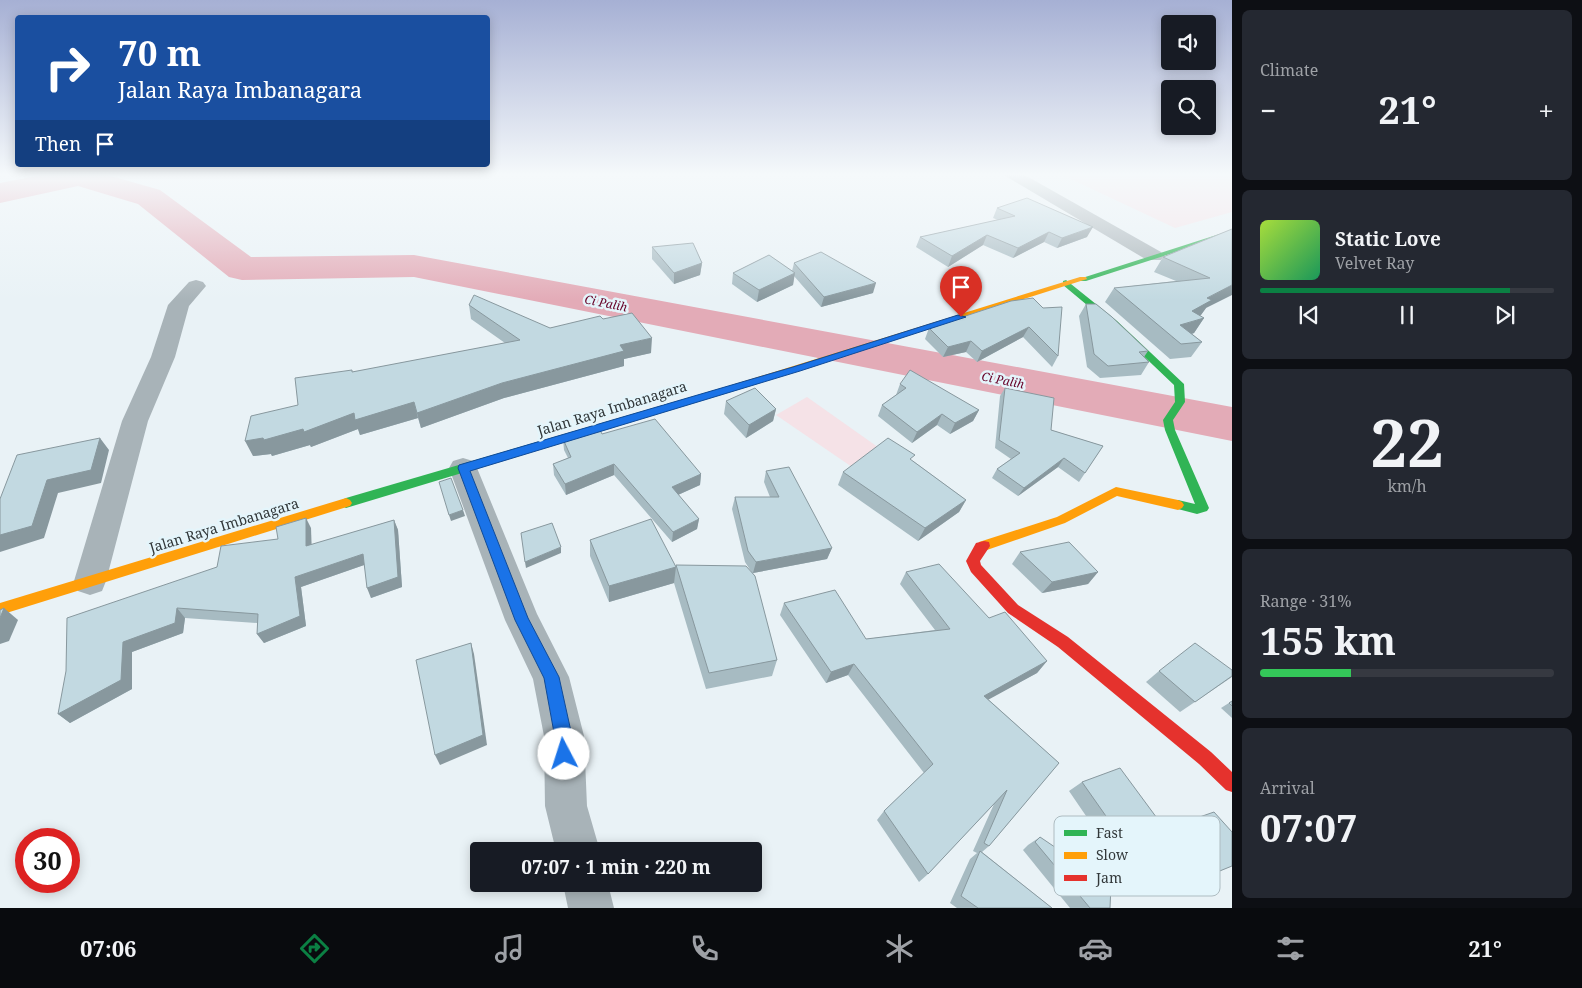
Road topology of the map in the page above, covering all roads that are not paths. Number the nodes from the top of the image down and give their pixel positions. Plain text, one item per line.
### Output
1 (1088, 216) edge
2 (1230, 235) edge
3 (1154, 256) junction
4 (1066, 283) junction
5 (196, 286) dead end
6 (464, 468) junction
7 (90, 581) junction
8 (0, 609) edge
9 (1232, 784) edge
10 (576, 842) edge
11 (588, 892) edge
12 (591, 908) edge

1 - 3 street
2 - 3 main road, Jalan Raya Imbanagara
3 - 4 main road, Jalan Raya Imbanagara
4 - 6 main road, Jalan Raya Imbanagara
4 - 9 main road
5 - 7 street
6 - 7 main road, Jalan Raya Imbanagara
6 - 10 street
7 - 8 main road, Jalan Raya Imbanagara
11 - 12 street

